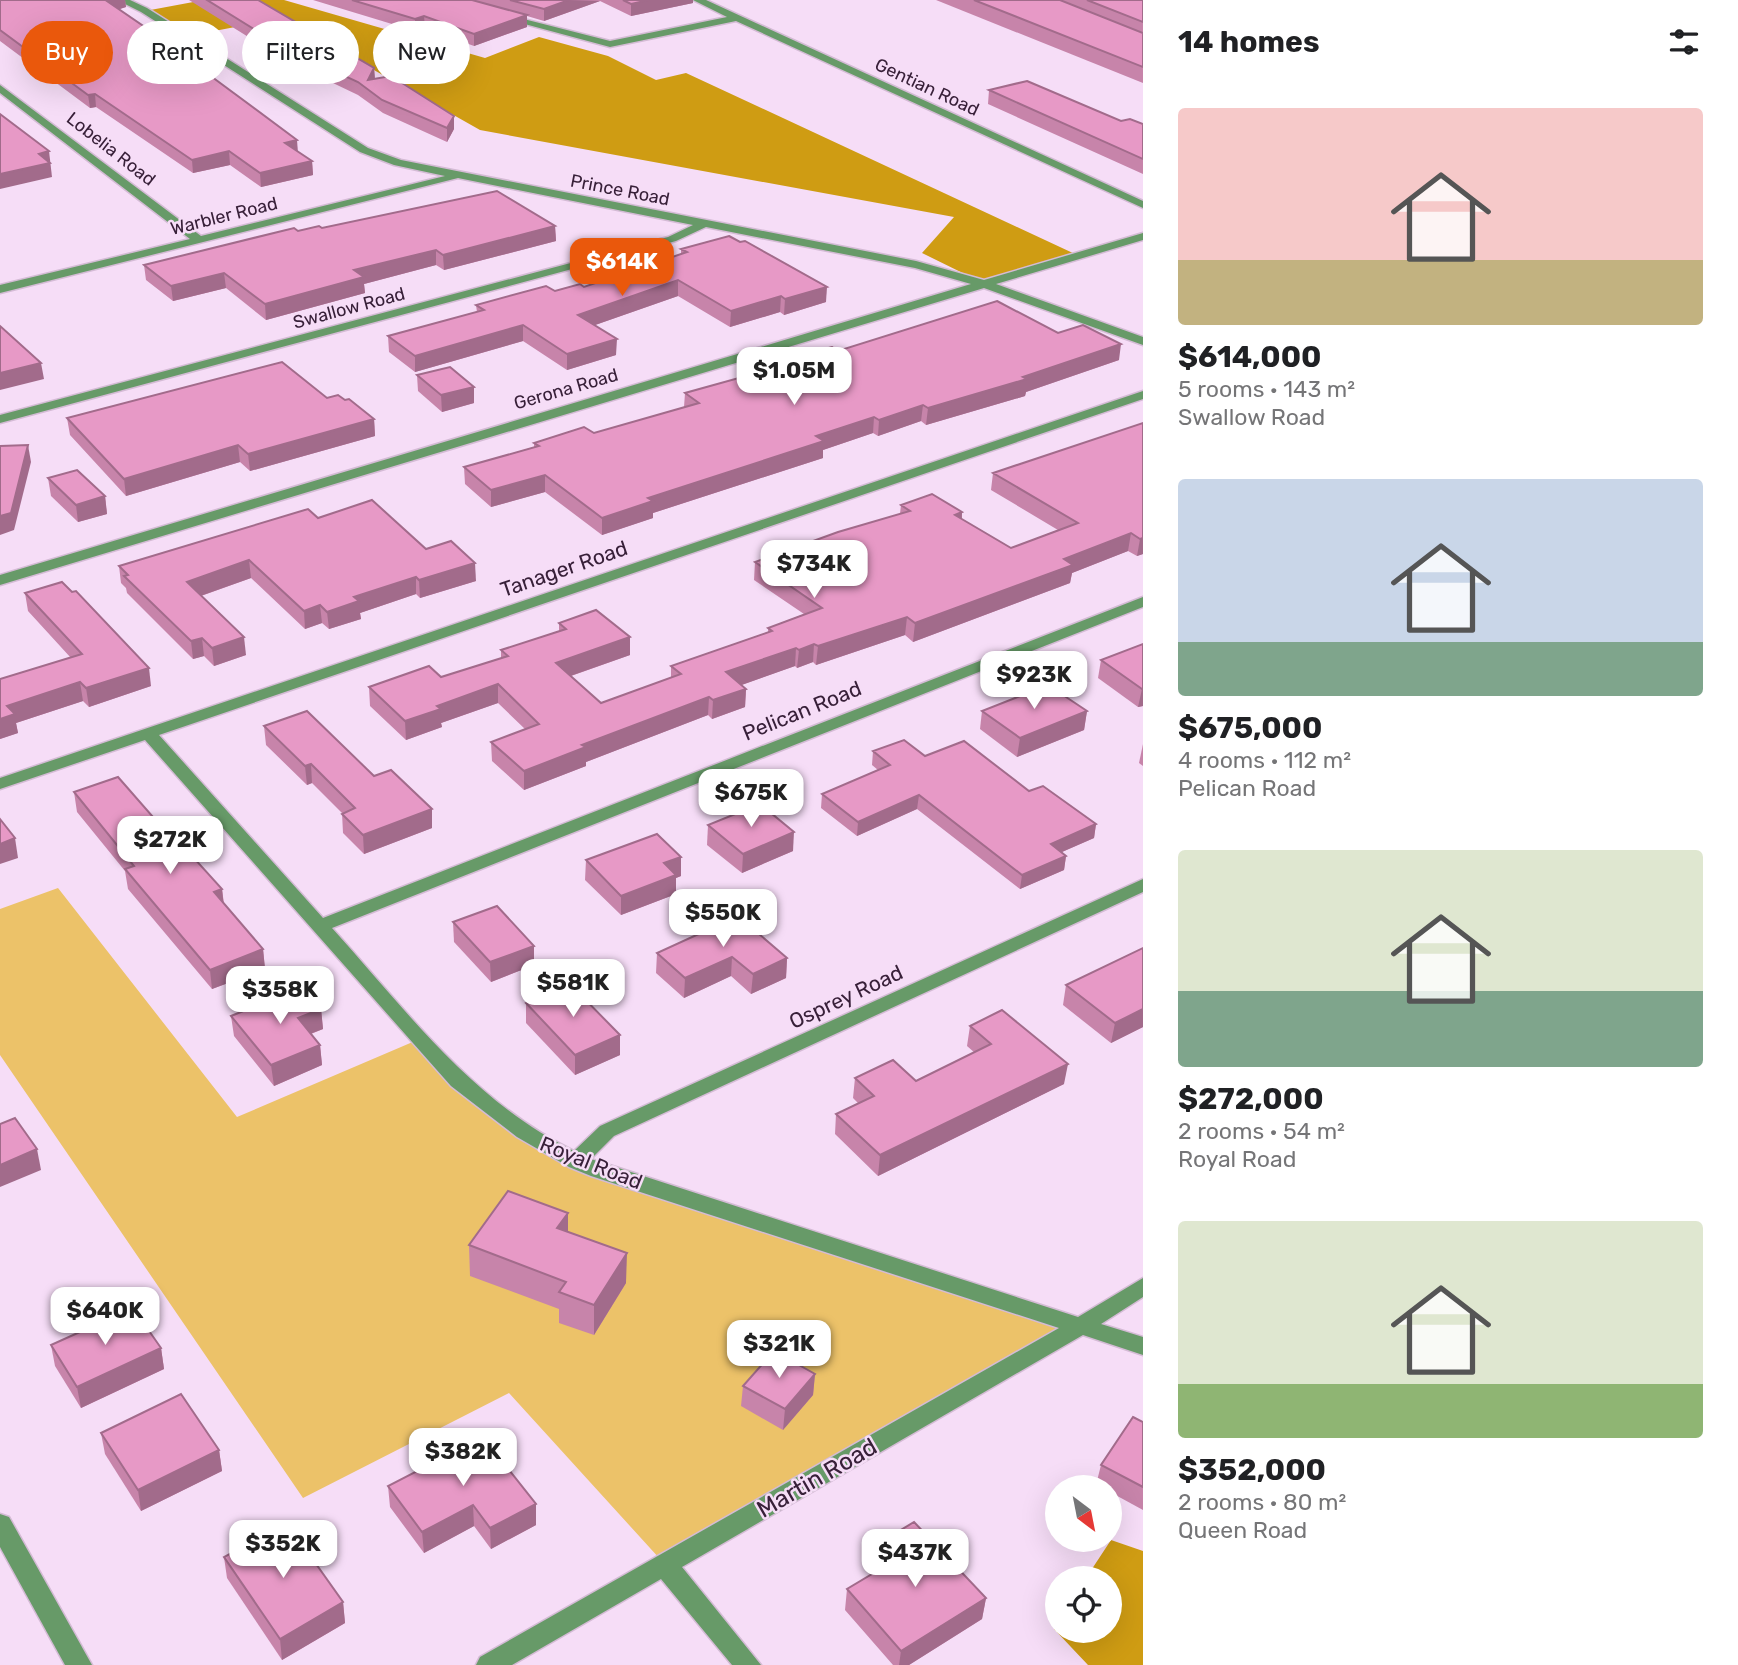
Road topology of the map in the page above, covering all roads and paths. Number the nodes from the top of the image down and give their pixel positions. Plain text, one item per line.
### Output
1 (122, 0) edge
2 (698, 0) edge
3 (495, 14) edge
4 (737, 18) junction
5 (0, 88) edge
6 (456, 176) junction
7 (1143, 205) edge
8 (704, 224) junction
9 (1143, 236) edge
10 (199, 240) junction
11 (985, 284) junction
12 (0, 289) edge
13 (1143, 341) edge
14 (1143, 395) edge
15 (0, 419) edge
16 (0, 580) edge
17 (1143, 602) edge
18 (148, 733) junction
19 (0, 784) edge
20 (1143, 886) edge
21 (321, 926) junction
22 (576, 1162) junction
23 (1143, 1286) edge
24 (1081, 1326) junction
25 (1143, 1346) edge
26 (0, 1524) edge
27 (665, 1565) junction
28 (79, 1665) edge
29 (489, 1665) edge
30 (748, 1665) edge

1 - 6 street, Prince Road
2 - 4 street, Gentian Road
3 - 4 street
4 - 7 street, Gentian Road
5 - 10 street, Lobelia Road
6 - 8 street, Prince Road
6 - 10 street, Warbler Road
8 - 11 street, Prince Road
8 - 15 street, Swallow Road
9 - 11 street, Gerona Road
10 - 12 street, Warbler Road
11 - 13 street, Prince Road
11 - 16 street, Gerona Road
14 - 18 street, Tanager Road
17 - 21 street, Pelican Road
18 - 19 street, Tanager Road
18 - 21 street, Royal Road
20 - 22 street, Osprey Road
21 - 22 street, Royal Road
22 - 24 street, Royal Road
23 - 24 street, Martin Road
24 - 25 street, Royal Road
24 - 27 street, Martin Road
26 - 28 street
27 - 29 street, Martin Road
27 - 30 street

